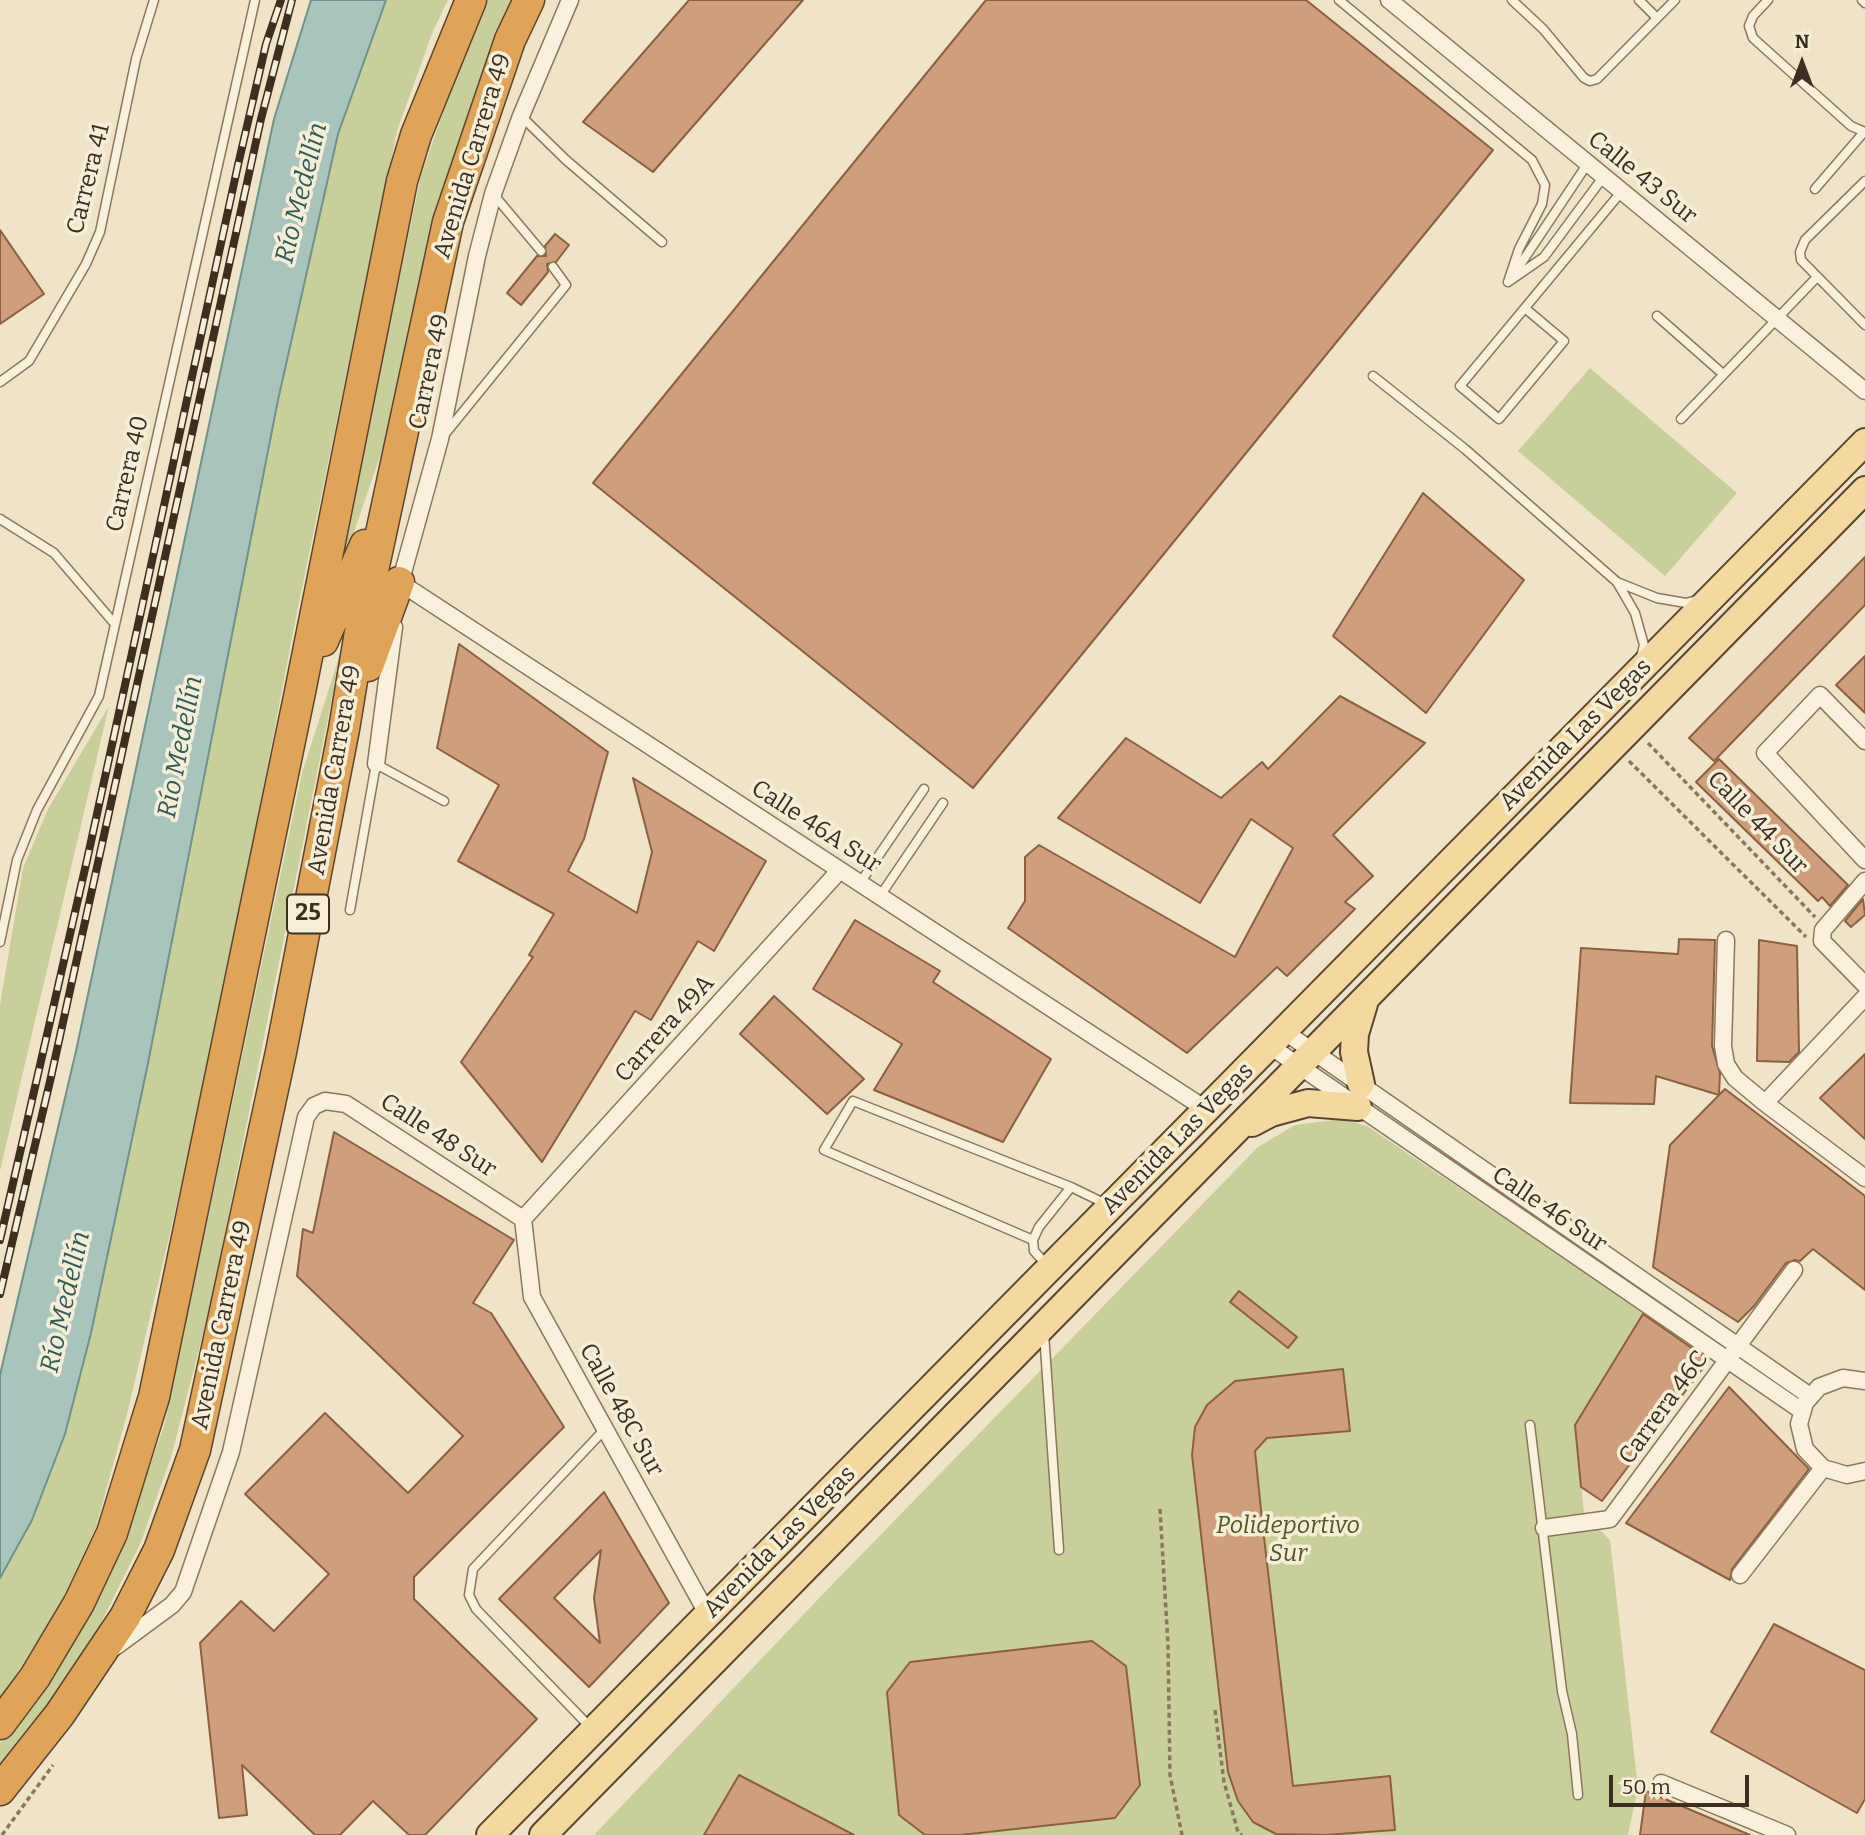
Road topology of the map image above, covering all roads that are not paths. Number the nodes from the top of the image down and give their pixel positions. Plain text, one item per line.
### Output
1 (154, 0) edge
2 (255, 0) edge
3 (471, 0) edge
4 (529, 0) edge
5 (570, 0) edge
6 (1339, 0) edge
7 (1389, 0) edge
8 (1512, 0) edge
9 (1639, 0) edge
10 (1675, 0) edge
11 (1768, 0) edge
12 (1657, 18) junction
13 (521, 116) junction
14 (1864, 132) edge
15 (1588, 163) junction
16 (1604, 176) junction
17 (1865, 181) edge
18 (1815, 189) dead end
19 (1622, 191) junction
20 (493, 194) junction
21 (662, 242) dead end
22 (541, 251) dead end
23 (552, 267) dead end
24 (1817, 277) junction
25 (1508, 282) junction
26 (1525, 309) junction
27 (1657, 317) dead end
28 (1777, 319) junction
29 (1865, 325) edge
30 (1723, 374) junction
31 (1373, 376) dead end
32 (0, 382) edge
33 (1865, 391) edge
34 (1681, 419) dead end
35 (440, 439) junction
36 (1865, 442) edge
37 (389, 490) junction
38 (1865, 490) edge
39 (0, 519) edge
40 (399, 582) junction
41 (1617, 582) junction
42 (1713, 597) junction
43 (114, 624) junction
44 (1637, 674) junction
45 (300, 692) junction
46 (344, 729) junction
47 (1865, 741) edge
48 (376, 764) junction
49 (924, 789) dead end
50 (444, 801) dead end
51 (943, 803) dead end
52 (1865, 860) edge
53 (840, 870) junction
54 (1865, 881) edge
55 (860, 883) junction
56 (880, 896) junction
57 (350, 910) dead end
58 (1726, 940) dead end
59 (0, 942) edge
60 (1865, 985) edge
61 (1865, 997) edge
62 (1366, 1000) junction
63 (1278, 1039) junction
64 (1308, 1060) junction
65 (1360, 1096) junction
66 (1765, 1103) junction
67 (1208, 1110) junction
68 (1238, 1130) junction
69 (1865, 1178) edge
70 (1071, 1187) junction
71 (1111, 1207) junction
72 (523, 1219) junction
73 (1033, 1240) junction
74 (1050, 1269) junction
75 (1794, 1270) dead end
76 (1044, 1328) junction
77 (1738, 1346) junction
78 (1727, 1360) junction
79 (1865, 1381) edge
80 (1810, 1396) junction
81 (1802, 1412) junction
82 (1530, 1425) dead end
83 (605, 1429) junction
84 (1823, 1468) junction
85 (1863, 1473) edge
86 (1544, 1528) junction
87 (1059, 1550) dead end
88 (1740, 1575) dead end
89 (708, 1615) junction
90 (101, 1656) junction
91 (0, 1724) edge
92 (593, 1730) junction
93 (1661, 1783) dead end
94 (0, 1790) edge
95 (1578, 1795) dead end
96 (490, 1835) edge
97 (543, 1835) edge
98 (1787, 1835) edge

1 - 32 lane, Carrera 41
2 - 43 lane, Carrera 40
3 - 45 highway, Avenida Carrera 49 / 25
4 - 37 highway, Avenida Carrera 49 / 25
5 - 13 street, Carrera 49
6 - 25 lane
7 - 15 street, Calle 43 Sur
8 - 12 lane
9 - 12 lane
10 - 12 lane
11 - 14 lane
13 - 20 street, Carrera 49
13 - 21 lane
14 - 18 lane
15 - 16 street, Calle 43 Sur
15 - 25 lane
16 - 19 street, Calle 43 Sur
16 - 25 lane
17 - 24 lane
19 - 26 lane
19 - 28 street, Calle 43 Sur
20 - 22 lane
20 - 35 street, Carrera 49
23 - 35 lane
24 - 28 lane
24 - 29 lane
26 - 26 lane
27 - 30 lane
28 - 30 lane
28 - 33 street, Calle 43 Sur
30 - 34 lane
31 - 41 lane
35 - 40 street, Carrera 49
36 - 42 main road, Avenida Las Vegas
37 - 45 highway
37 - 46 highway, Avenida Carrera 49 / 25
38 - 62 main road, Avenida Las Vegas
39 - 43 lane
40 - 46 highway
40 - 48 street, Carrera 49
40 - 53 street, Calle 46A Sur
41 - 42 lane
41 - 44 lane
42 - 44 main road, Avenida Las Vegas
43 - 59 lane, Carrera 40
44 - 63 main road, Avenida Las Vegas
45 - 91 highway, Avenida Carrera 49 / 25
46 - 90 highway, Avenida Carrera 49 / 25
47 - 52 street
48 - 50 lane
48 - 57 lane
49 - 55 lane
51 - 56 lane
53 - 55 street, Calle 46A Sur
53 - 72 street, Carrera 49A
54 - 60 street
55 - 56 street, Calle 46A Sur
56 - 67 street, Calle 46A Sur
58 - 66 street
61 - 66 street
62 - 64 main road, Avenida Las Vegas
62 - 65 main road
63 - 64 street, Calle 46 Sur
63 - 67 main road, Avenida Las Vegas
64 - 65 street, Calle 46 Sur
64 - 65 street, Calle 46 Sur
64 - 68 main road, Avenida Las Vegas
65 - 68 main road
65 - 77 street, Calle 46 Sur
65 - 78 street, Calle 46 Sur
66 - 69 street
67 - 71 main road, Avenida Las Vegas
68 - 76 main road, Avenida Las Vegas
70 - 71 lane
70 - 73 lane
70 - 73 lane
71 - 74 main road, Avenida Las Vegas
72 - 83 street, Calle 48C Sur
72 - 90 street, Calle 48 Sur
73 - 74 lane
74 - 89 main road, Avenida Las Vegas
75 - 77 street, Carrera 46C
76 - 87 lane
76 - 97 main road, Avenida Las Vegas
77 - 78 street, Carrera 46C
77 - 80 street, Calle 46 Sur
78 - 81 street, Calle 46 Sur
78 - 86 street, Carrera 46C
79 - 80 street
80 - 81 street
81 - 84 street
82 - 86 lane
83 - 89 street, Calle 48C Sur
83 - 92 lane
84 - 85 street
84 - 88 street
86 - 95 lane
89 - 92 main road, Avenida Las Vegas
90 - 94 highway, Avenida Carrera 49 / 25
92 - 96 main road, Avenida Las Vegas
93 - 98 street

